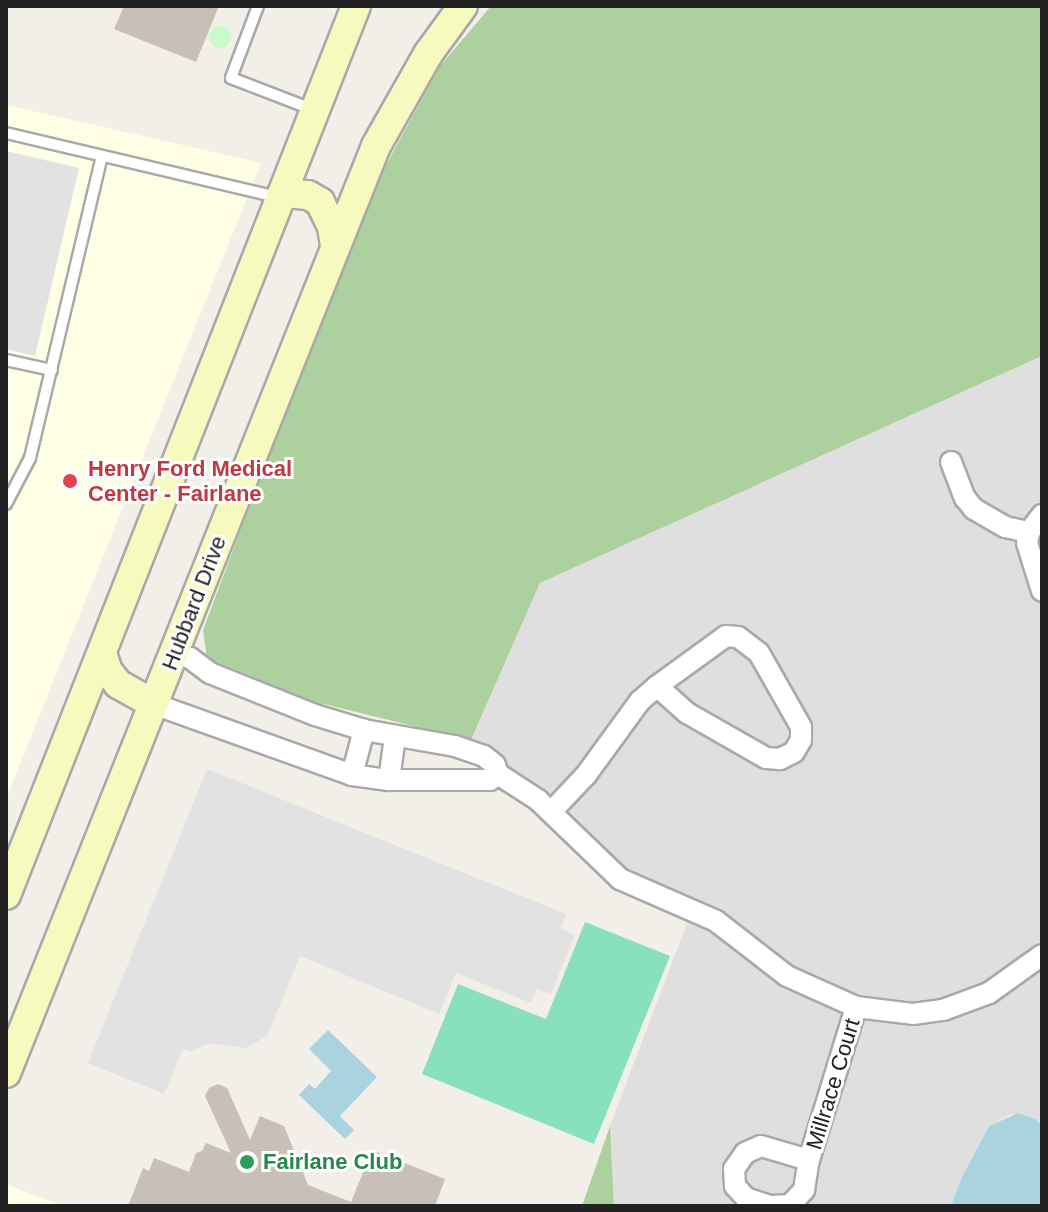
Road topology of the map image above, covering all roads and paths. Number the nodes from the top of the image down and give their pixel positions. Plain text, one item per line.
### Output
1 (258, 6) edge
2 (356, 6) edge
3 (463, 6) edge
4 (315, 110) junction
5 (6, 133) edge
6 (102, 156) junction
7 (282, 196) junction
8 (335, 246) junction
9 (6, 360) edge
10 (52, 370) junction
11 (951, 462) dead end
12 (6, 504) edge
13 (1042, 515) edge
14 (1029, 532) junction
15 (1042, 591) edge
16 (102, 653) junction
17 (175, 653) junction
18 (657, 686) junction
19 (154, 704) junction
20 (364, 730) junction
21 (395, 737) junction
22 (498, 774) junction
23 (352, 775) junction
24 (389, 780) junction
25 (551, 812) junction
26 (6, 895) edge
27 (1042, 955) edge
28 (856, 1007) junction
29 (14, 1035) edge
30 (6, 1073) edge
31 (809, 1160) junction
32 (781, 1206) edge

1 - 4 lane
2 - 4 street
3 - 8 street, Hubbard Drive
4 - 7 street
5 - 6 lane
6 - 7 lane
6 - 10 lane
7 - 8 street
7 - 16 street
8 - 17 street, Hubbard Drive
9 - 10 lane
10 - 12 lane
11 - 14 street
13 - 14 street
14 - 15 street
16 - 19 street
16 - 26 street
17 - 19 street, Hubbard Drive
17 - 20 street
18 - 18 street
18 - 25 street
19 - 23 street
19 - 29 street, Hubbard Drive
20 - 21 street
20 - 23 street
21 - 22 street
21 - 24 street
22 - 24 street
22 - 25 street
23 - 24 street
25 - 28 street
27 - 28 street
28 - 31 street, Millrace Court
29 - 30 street, Hubbard Drive
31 - 32 street, Millrace Court
31 - 32 street, Millrace Court

